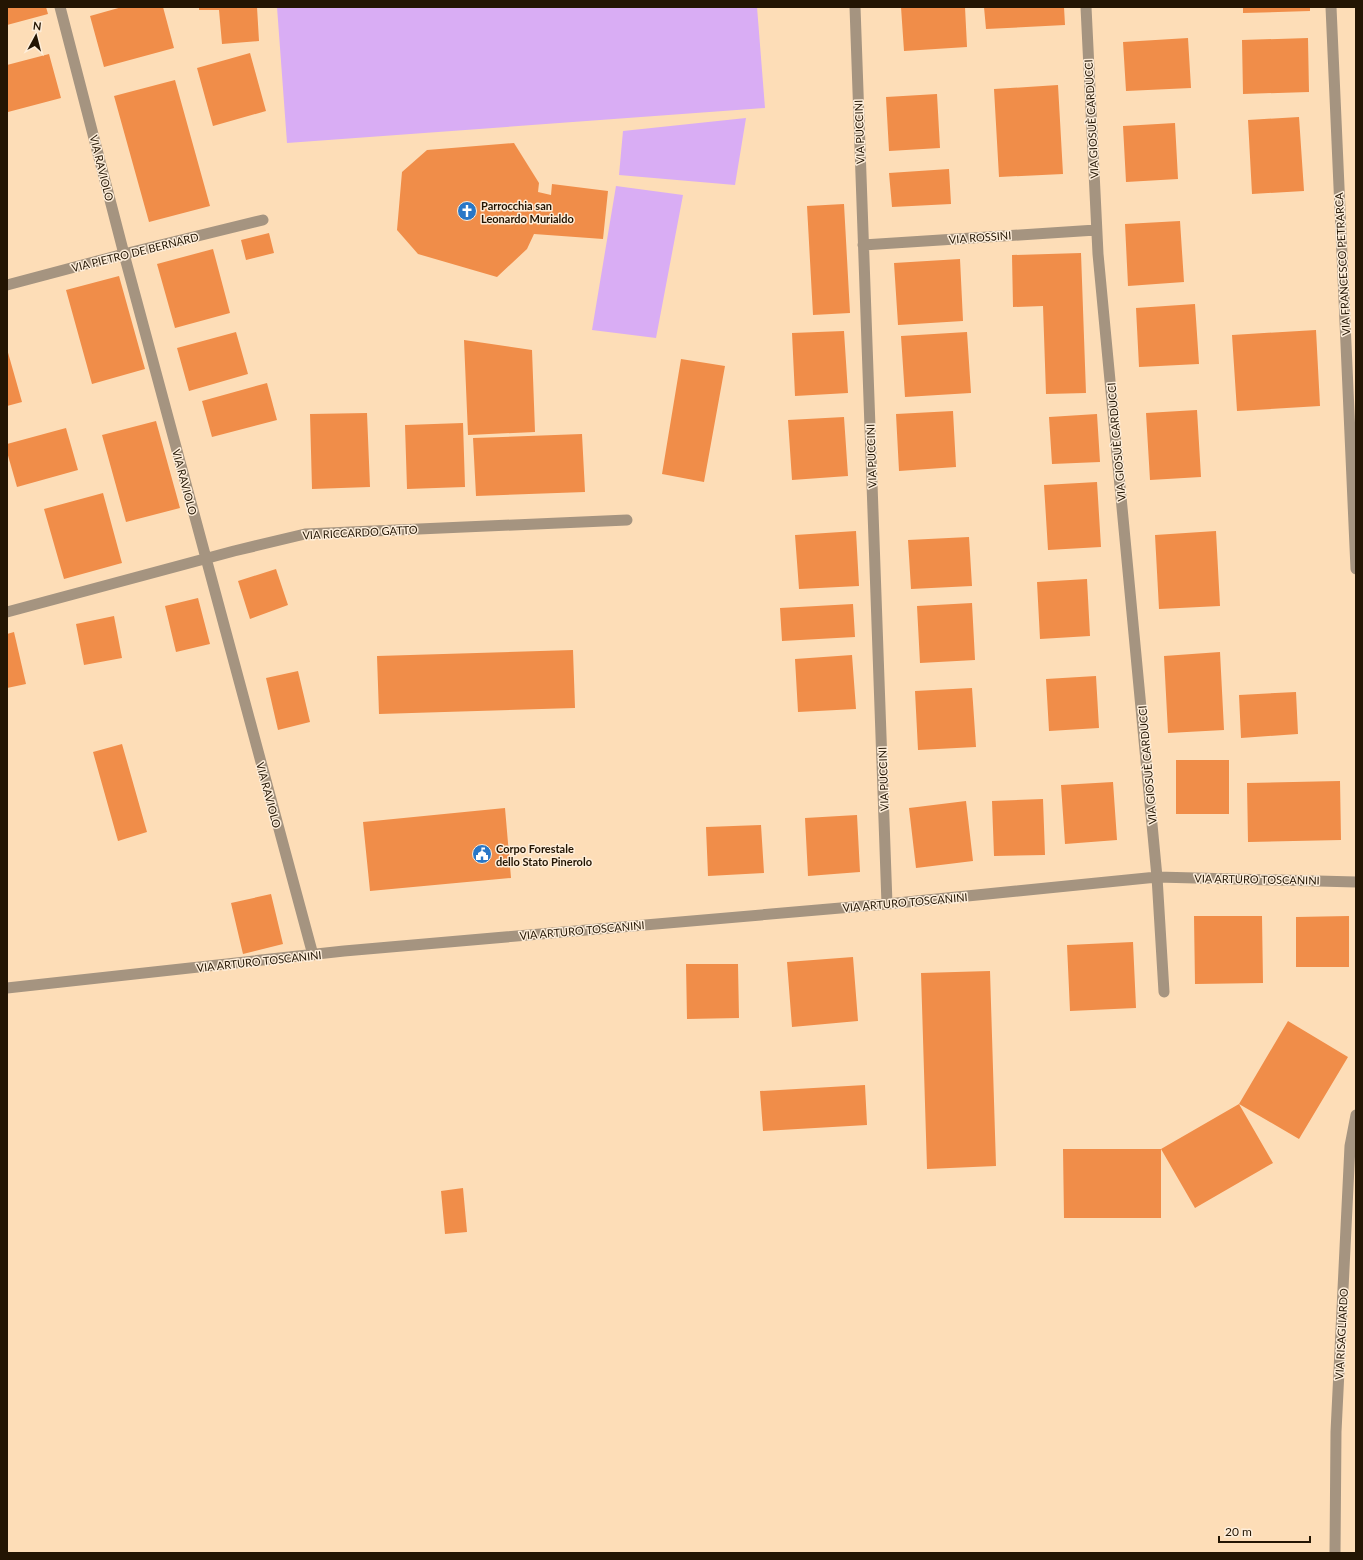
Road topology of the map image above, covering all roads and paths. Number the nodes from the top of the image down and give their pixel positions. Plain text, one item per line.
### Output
1 (60, 7) edge
2 (855, 7) edge
3 (1086, 7) edge
4 (1330, 7) edge
5 (263, 220) dead end
6 (1096, 230) junction
7 (864, 245) junction
8 (124, 254) junction
9 (7, 285) edge
10 (627, 520) dead end
11 (205, 559) junction
12 (1356, 570) edge
13 (7, 612) edge
14 (1157, 877) junction
15 (1356, 882) edge
16 (887, 904) junction
17 (313, 956) junction
18 (8, 985) edge
19 (1164, 992) dead end
20 (1356, 1115) edge
21 (1335, 1553) edge

1 - 8 street, VIA RAVIOLO
2 - 7 street, VIA PUCCINI
3 - 6 street, VIA GIOSUÈ CARDUCCI
4 - 12 street, VIA FRANCESCO PETRARCA
5 - 8 street, VIA PIETRO DE BERNARD
6 - 7 street, VIA ROSSINI
6 - 14 street, VIA GIOSUÈ CARDUCCI
7 - 16 street, VIA PUCCINI
8 - 9 street, VIA PIETRO DE BERNARD
8 - 11 street, VIA RAVIOLO
10 - 11 street, VIA RICCARDO GATTO
11 - 13 street, VIA RICCARDO GATTO
11 - 17 street, VIA RAVIOLO
14 - 15 street, VIA ARTURO TOSCANINI
14 - 16 street, VIA ARTURO TOSCANINI
14 - 19 street
16 - 17 street, VIA ARTURO TOSCANINI
17 - 18 street, VIA ARTURO TOSCANINI
20 - 21 street, VIA RISAGLIARDO

